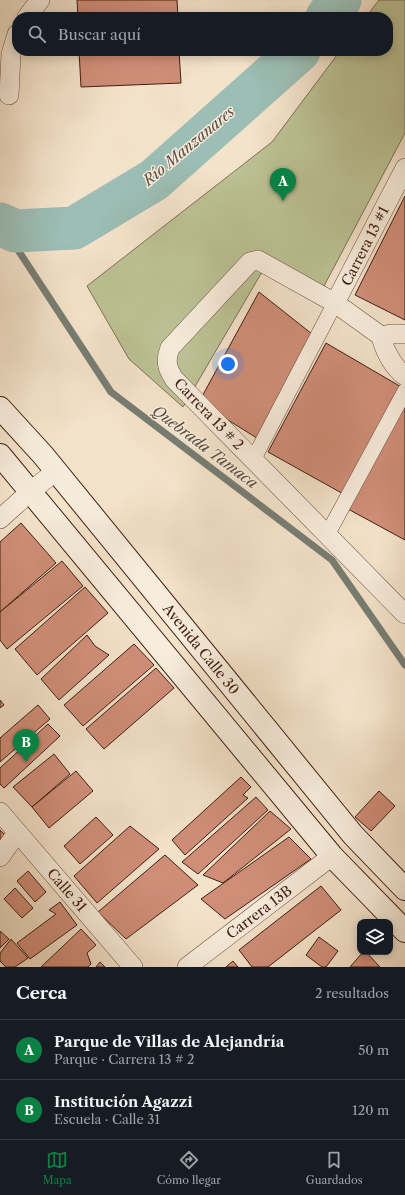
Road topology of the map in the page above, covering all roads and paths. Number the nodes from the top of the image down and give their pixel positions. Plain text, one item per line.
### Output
1 (40, 0) edge
2 (31, 12) edge
3 (12, 51) edge
4 (9, 95) dead end
5 (405, 168) edge
6 (336, 303) junction
7 (405, 334) edge
8 (381, 336) junction
9 (405, 376) edge
10 (405, 391) edge
11 (0, 408) edge
12 (0, 455) edge
13 (253, 460) junction
14 (56, 471) junction
15 (31, 491) junction
16 (0, 519) edge
17 (327, 535) junction
18 (404, 611) edge
19 (0, 812) edge
20 (17, 832) junction
21 (332, 856) junction
22 (0, 857) edge
23 (405, 889) edge
24 (405, 931) edge
25 (133, 967) edge
26 (187, 967) edge

1 - 2 street
3 - 4 street
5 - 6 street, Carrera 13 #1
6 - 8 street, Carrera 13 # 2
6 - 13 street
6 - 13 street, Carrera 13 # 2
7 - 8 street
8 - 9 street
10 - 17 street
11 - 14 main road, Avenida Calle 30
12 - 15 main road
13 - 17 street, Carrera 13 # 2
14 - 15 street
14 - 23 main road, Avenida Calle 30
15 - 16 street
15 - 21 main road
17 - 18 street, Carrera 13 # 2
19 - 20 street, Calle 31
20 - 22 street
20 - 25 street, Calle 31
21 - 24 main road
21 - 26 street, Carrera 13B

